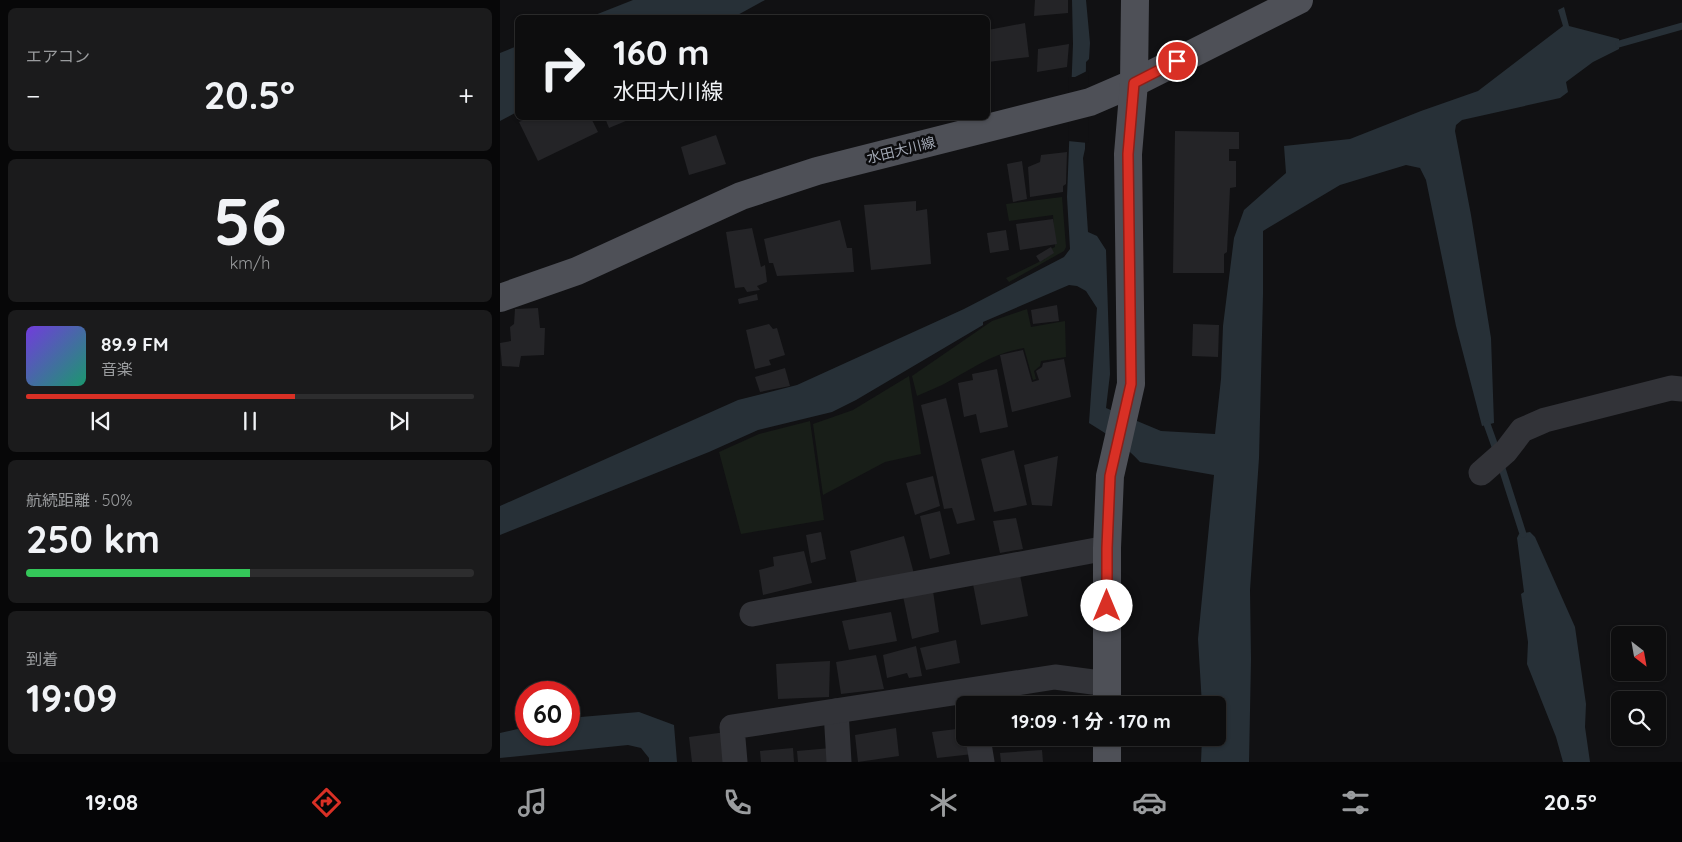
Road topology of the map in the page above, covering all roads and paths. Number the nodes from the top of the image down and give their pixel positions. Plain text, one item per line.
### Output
1 (1135, 0) edge
2 (1299, 0) edge
3 (1134, 83) junction
4 (500, 298) edge
5 (1682, 390) edge
6 (1481, 473) dead end
7 (1107, 548) junction
8 (752, 614) dead end
9 (1108, 694) edge
10 (981, 696) edge
11 (956, 700) edge
12 (836, 711) junction
13 (979, 746) edge
14 (1107, 746) edge
15 (735, 762) edge
16 (839, 762) edge
17 (982, 762) edge
18 (1106, 762) edge

1 - 3 main road
2 - 3 main road, 水田大川線
3 - 4 main road, 水田大川線
3 - 7 main road
5 - 6 street
7 - 8 street
7 - 9 main road
9 - 10 street
11 - 12 street
12 - 15 street
12 - 16 street
13 - 17 street
14 - 18 main road

